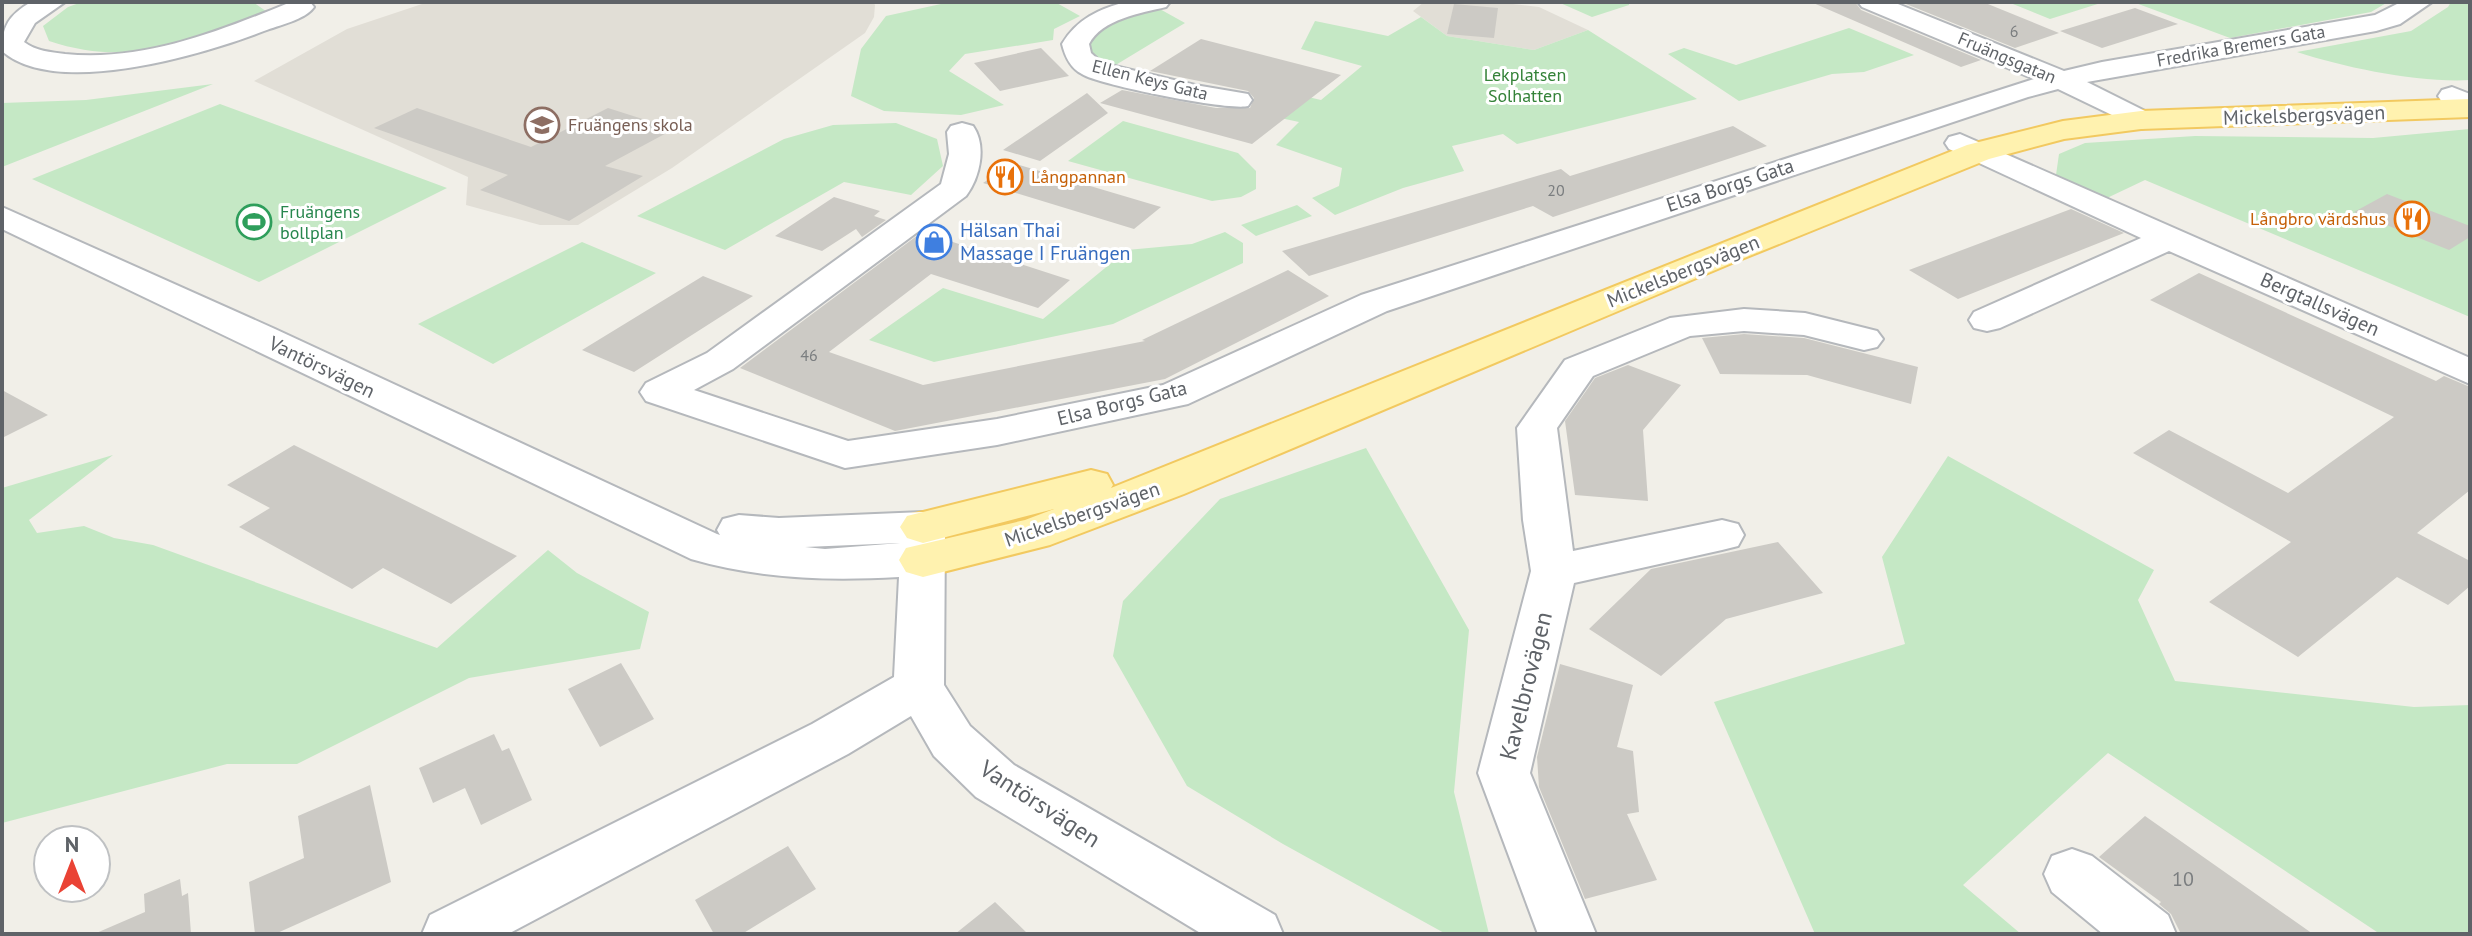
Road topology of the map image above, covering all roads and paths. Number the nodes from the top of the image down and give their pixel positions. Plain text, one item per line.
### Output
1 (52, 2) edge
2 (1157, 2) edge
3 (1871, 2) edge
4 (2419, 2) edge
5 (301, 7) dead end
6 (2059, 79) junction
7 (1238, 100) dead end
8 (2465, 101) edge
9 (2132, 114) junction
10 (962, 132) dead end
11 (1969, 147) junction
12 (2, 217) edge
13 (2168, 239) junction
14 (1987, 320) dead end
15 (1864, 339) dead end
16 (2470, 372) edge
17 (1722, 535) dead end
18 (923, 544) junction
19 (1554, 571) junction
20 (919, 687) junction
21 (2072, 874) dead end
22 (451, 934) edge
23 (1254, 934) edge
24 (1567, 934) edge
25 (2147, 934) edge

1 - 5 street
2 - 7 street, Ellen Keys Gata
3 - 6 street, Fruängsgatan
4 - 6 street, Fredrika Bremers Gata
6 - 9 street, Fruängsgatan
6 - 10 street, Elsa Borgs Gata
8 - 9 main road, Mickelsbergsvägen
9 - 11 main road, Mickelsbergsvägen
11 - 13 street, Bergtallsvägen
11 - 18 main road, Mickelsbergsvägen
12 - 18 street, Vantörsvägen
13 - 14 street
13 - 16 street, Bergtallsvägen
15 - 19 street, Kavelbrovägen
17 - 19 street
18 - 20 street
19 - 24 street, Kavelbrovägen
20 - 22 street
20 - 23 street, Vantörsvägen
21 - 25 street

